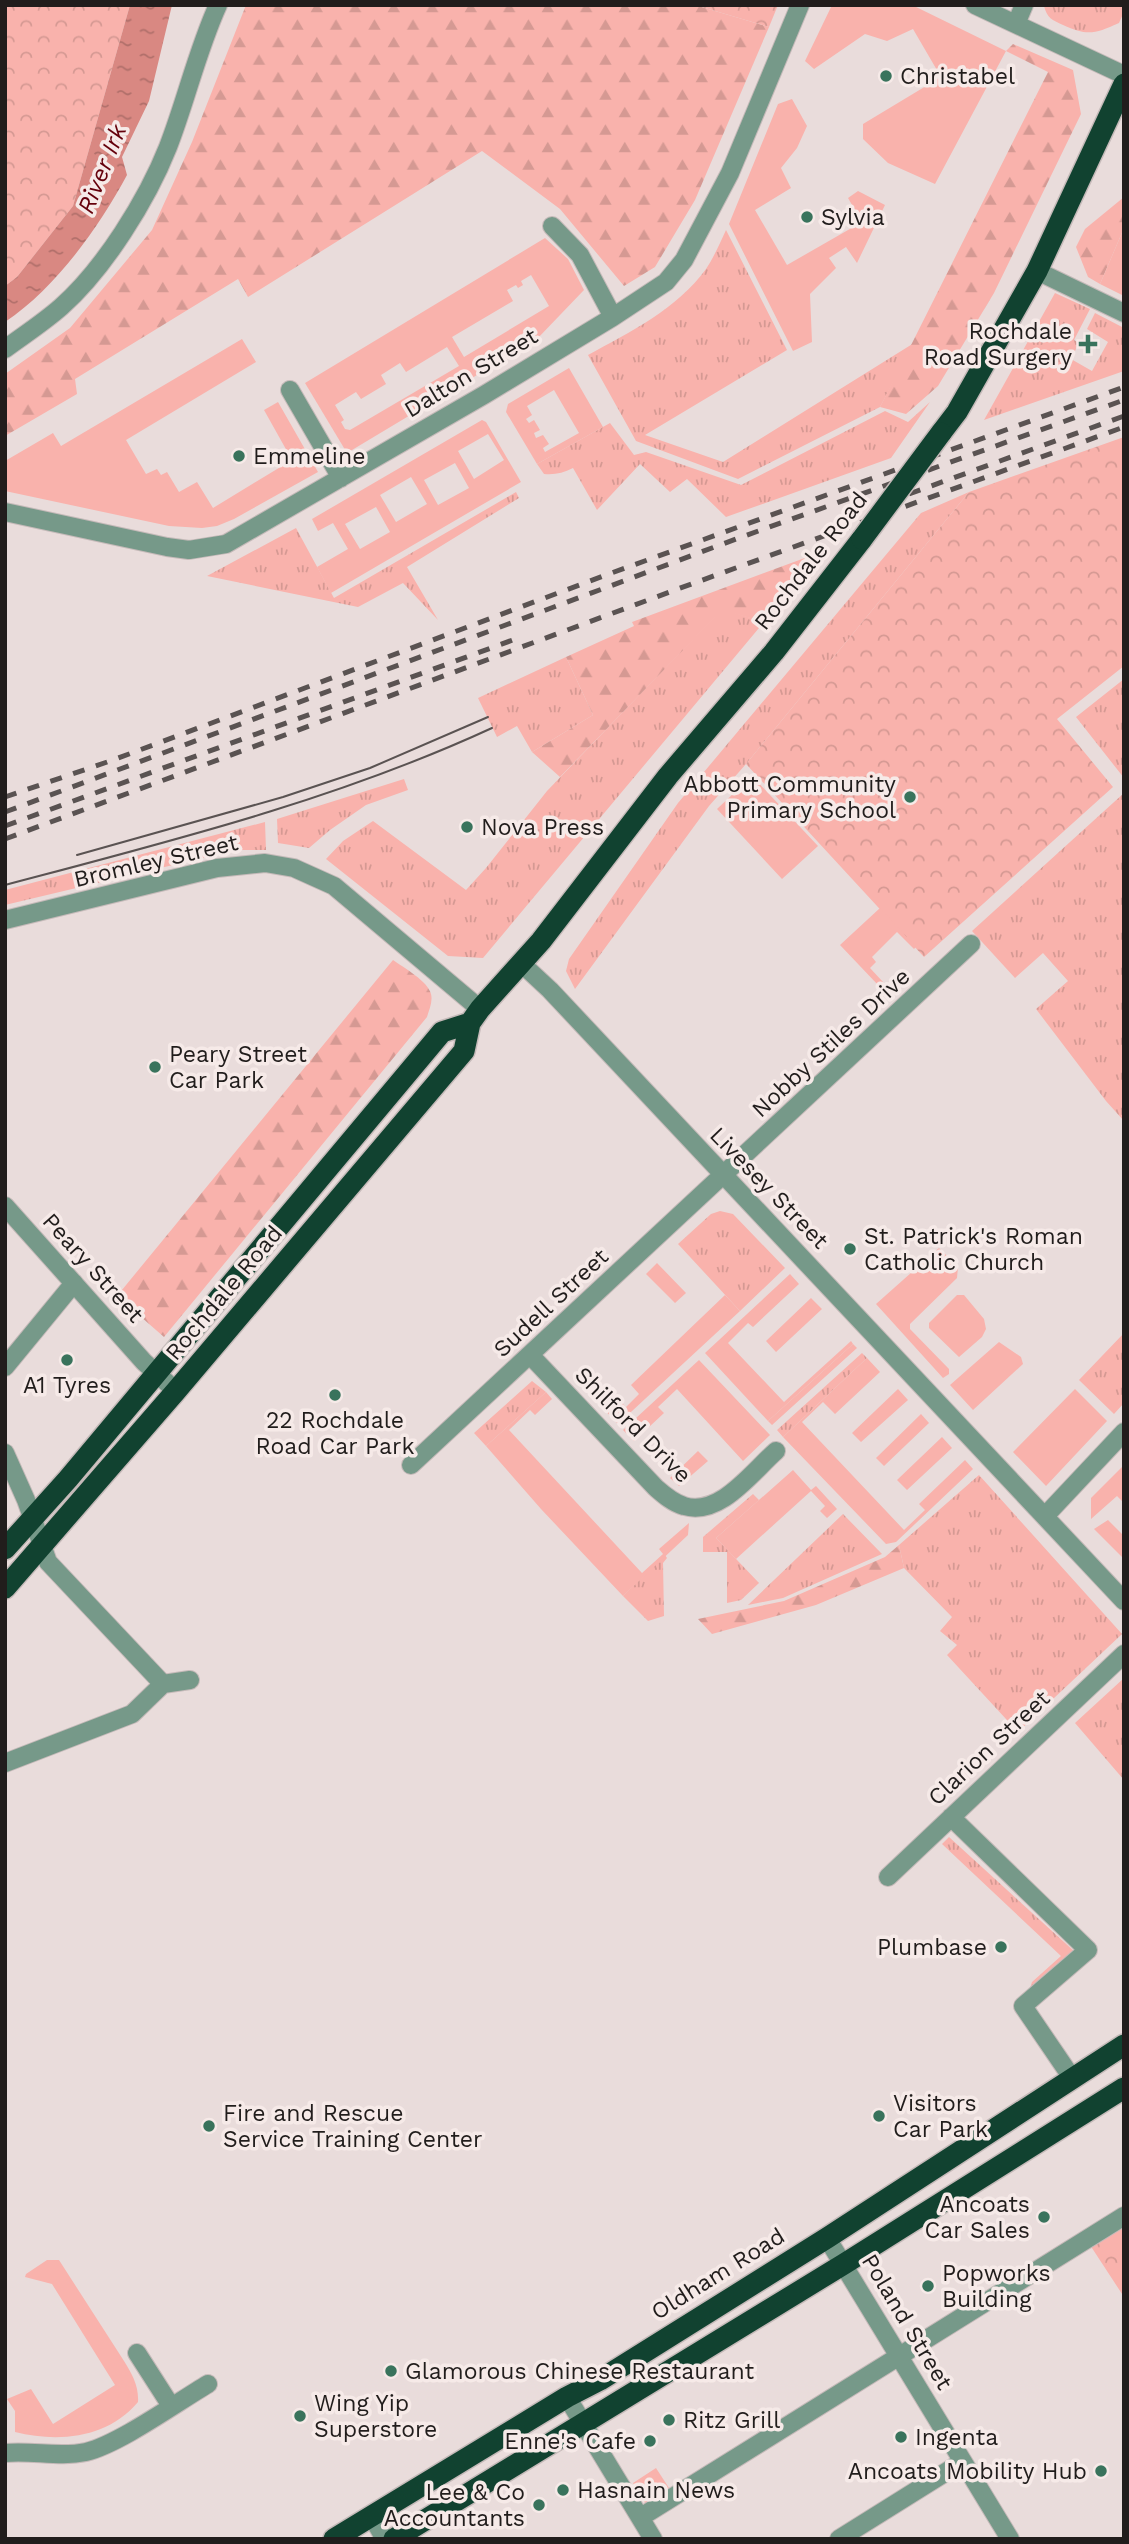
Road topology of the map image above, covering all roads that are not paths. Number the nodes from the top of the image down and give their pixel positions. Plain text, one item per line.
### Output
1 (218, 5) edge
2 (800, 5) edge
3 (975, 5) edge
4 (1024, 5) edge
5 (1016, 24) junction
6 (1124, 75) edge
7 (1124, 84) edge
8 (552, 226) dead end
9 (1037, 271) junction
10 (1124, 313) edge
11 (613, 317) junction
12 (5, 349) edge
13 (290, 390) dead end
14 (341, 478) junction
15 (5, 512) edge
16 (5, 920) edge
17 (971, 944) dead end
18 (522, 964) junction
19 (475, 1016) junction
20 (724, 1176) junction
21 (5, 1206) edge
22 (74, 1283) junction
23 (531, 1356) junction
24 (5, 1367) edge
25 (156, 1372) junction
26 (176, 1391) junction
27 (1124, 1432) edge
28 (776, 1451) dead end
29 (5, 1453) edge
30 (411, 1465) dead end
31 (1046, 1515) junction
32 (32, 1517) junction
33 (41, 1546) junction
34 (5, 1549) edge
35 (5, 1588) edge
36 (1124, 1601) edge
37 (1124, 1654) edge
38 (190, 1680) dead end
39 (163, 1684) junction
40 (5, 1763) edge
41 (951, 1817) junction
42 (888, 1877) dead end
43 (1124, 2045) edge
44 (1072, 2078) junction
45 (1124, 2088) edge
46 (1124, 2216) edge
47 (827, 2238) junction
48 (844, 2264) junction
49 (137, 2353) dead end
50 (900, 2356) junction
51 (208, 2384) dead end
52 (567, 2397) junction
53 (171, 2406) junction
54 (583, 2424) junction
55 (5, 2453) edge
56 (962, 2462) junction
57 (372, 2517) junction
58 (640, 2517) junction
59 (334, 2539) edge
60 (385, 2539) edge
61 (394, 2539) edge
62 (653, 2539) edge
63 (839, 2539) edge
64 (1010, 2539) edge

1 - 12 street
2 - 11 street, Dalton Street
3 - 5 street
4 - 5 street
5 - 6 street
7 - 9 highway, Rochdale Road
8 - 11 street
9 - 10 street
9 - 18 highway, Rochdale Road, bridge
11 - 14 street, Dalton Street
13 - 14 street
14 - 15 street, Dalton Street
16 - 19 street, Bromley Street
17 - 20 street, Nobby Stiles Drive
18 - 19 highway, Rochdale Road
18 - 20 street, Livesey Street
19 - 25 highway, Rochdale Road
19 - 26 highway, Rochdale Road
20 - 23 street, Sudell Street
20 - 31 street, Livesey Street
21 - 22 street, Peary Street
22 - 24 street
22 - 25 street, Peary Street
23 - 28 street, Shilford Drive
23 - 30 street, Sudell Street
25 - 26 street, Peary Street
25 - 32 highway, Rochdale Road
26 - 33 highway, Rochdale Road
27 - 31 street
29 - 32 street
31 - 36 street, Livesey Street
32 - 33 street
32 - 34 highway, Rochdale Road
33 - 35 highway, Rochdale Road
33 - 39 street
37 - 41 street, Clarion Street
38 - 39 street
39 - 40 street
41 - 42 street, Clarion Street
41 - 44 street
43 - 44 highway, Oldham Road
44 - 47 highway, Oldham Road
45 - 48 highway
46 - 50 street
47 - 48 street, Poland Street
47 - 52 highway, Oldham Road
48 - 50 street, Poland Street
48 - 54 highway
49 - 53 street
50 - 56 street, Poland Street
50 - 58 street
51 - 53 street
52 - 54 street
52 - 57 highway, Oldham Road
53 - 55 street
54 - 58 street
54 - 61 highway
56 - 63 street
56 - 64 street, Poland Street
57 - 59 highway, Oldham Road
57 - 60 street
58 - 62 street

